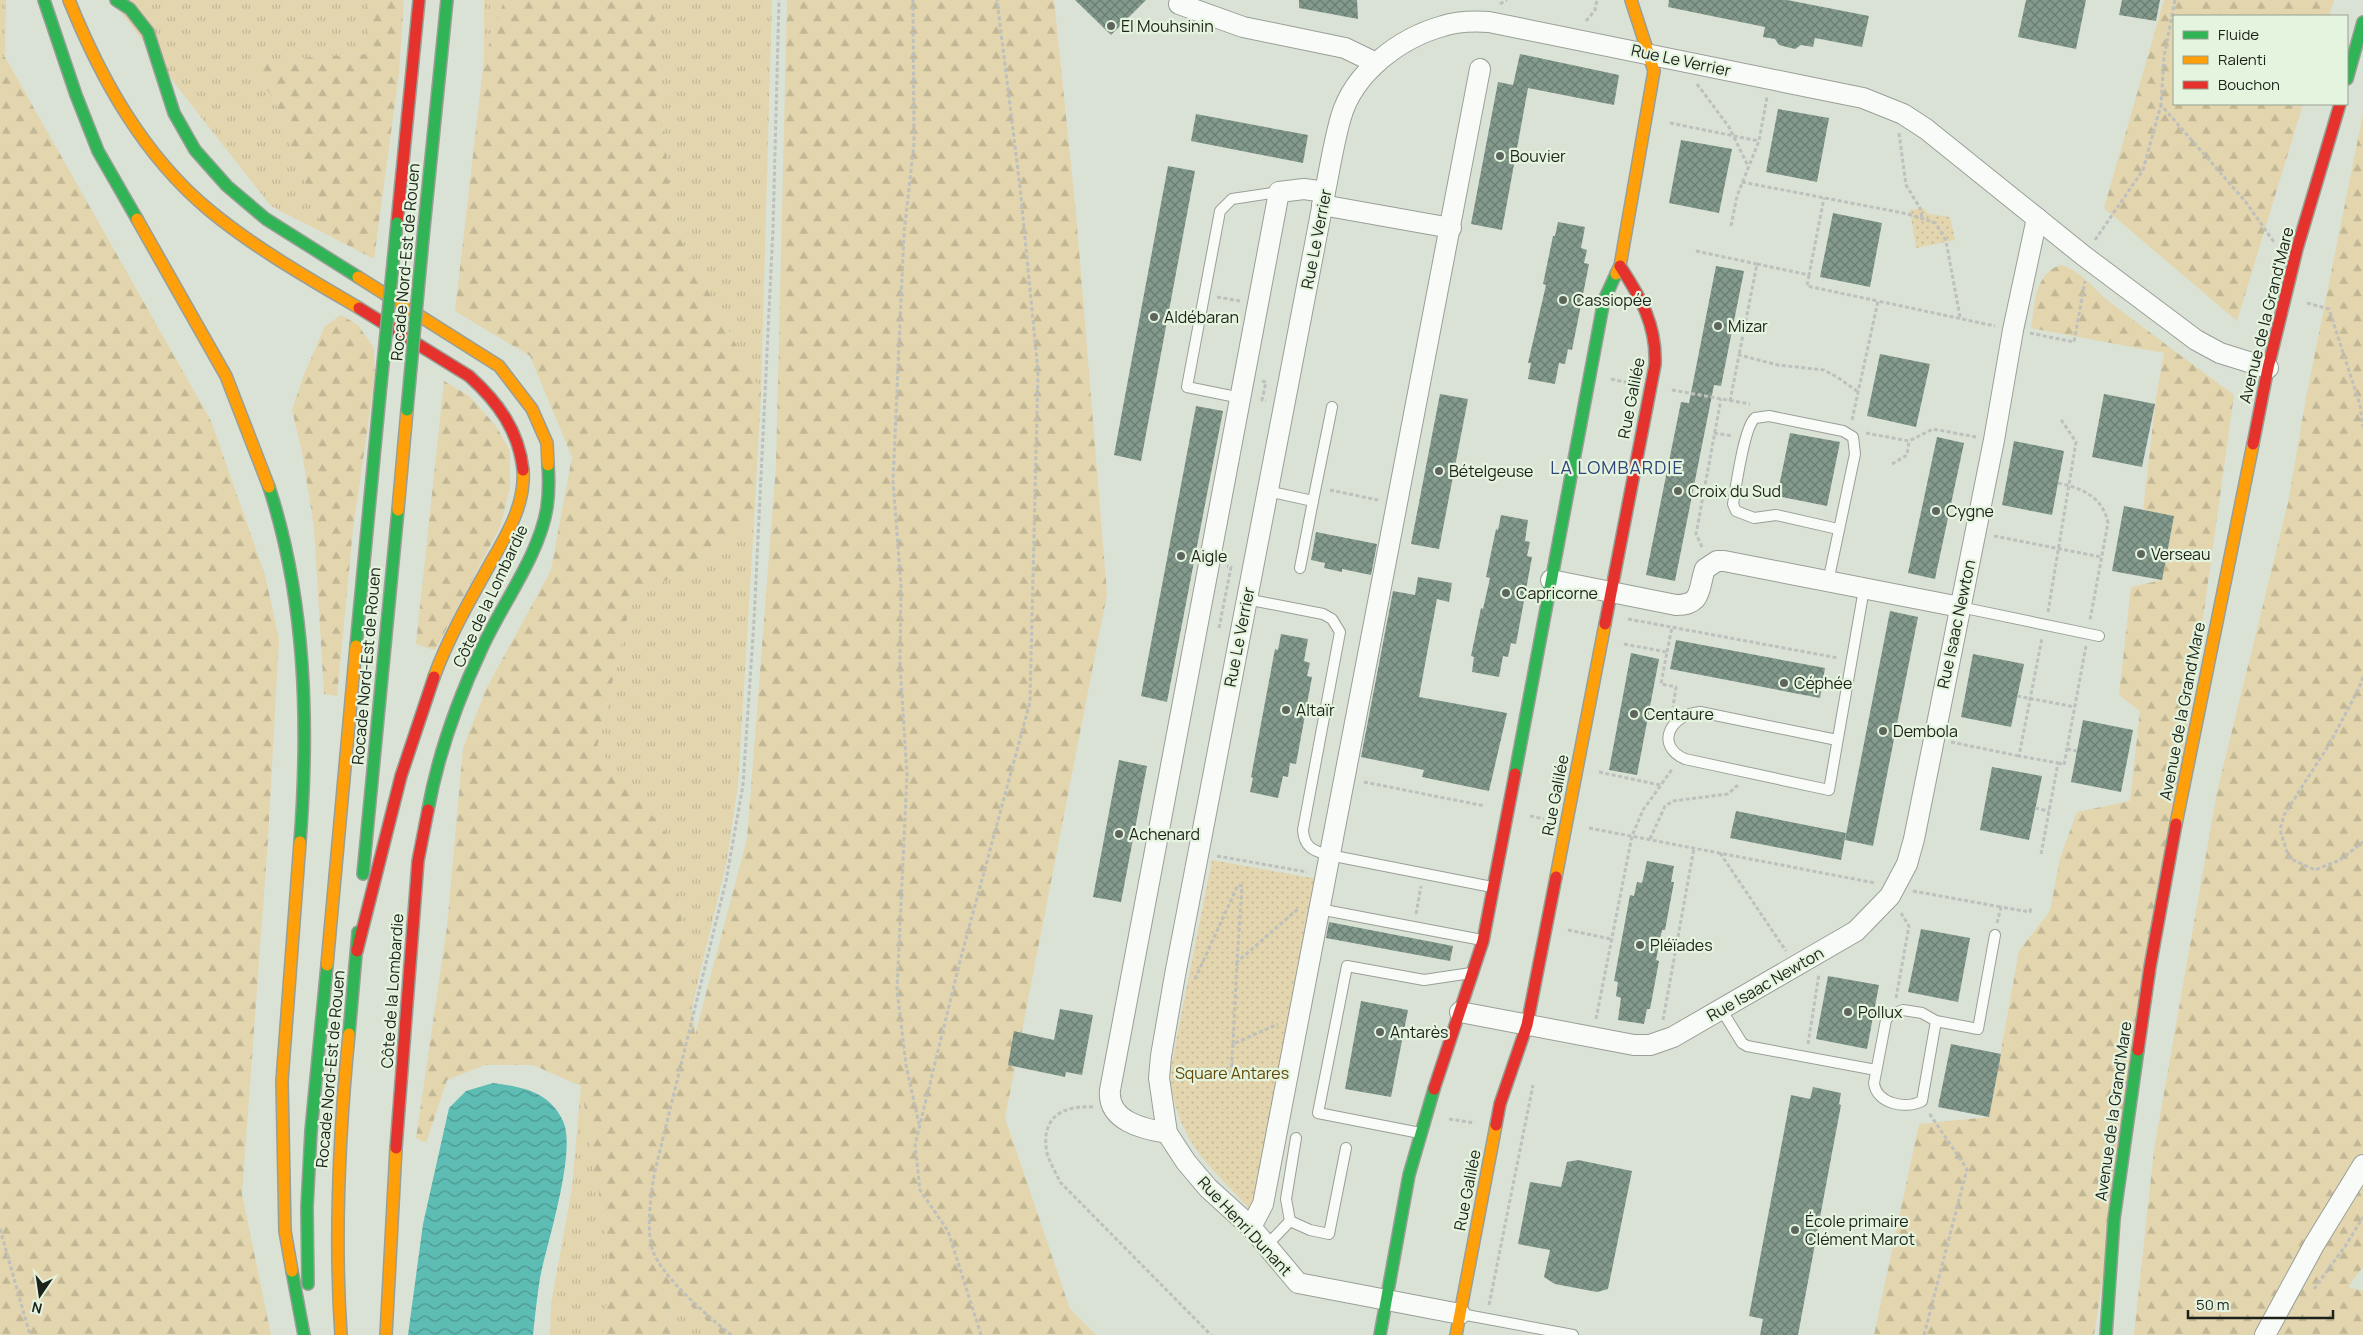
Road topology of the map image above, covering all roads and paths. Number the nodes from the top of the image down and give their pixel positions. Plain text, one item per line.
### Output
1 (44, 0) edge
2 (69, 0) edge
3 (116, 0) edge
4 (420, 0) edge
5 (447, 0) edge
6 (778, 0) edge
7 (912, 0) edge
8 (996, 0) edge
9 (1597, 0) edge
10 (1631, 0) edge
11 (2175, 0) edge
12 (1179, 4) dead end
13 (1595, 10) dead end
14 (2363, 22) edge
15 (1651, 55) junction
16 (1376, 63) junction
17 (1480, 69) dead end
18 (2348, 75) edge
19 (1770, 79) junction
20 (1695, 82) dead end
21 (2161, 105) junction
22 (2340, 105) edge
23 (1903, 114) junction
24 (1670, 123) dead end
25 (1733, 136) junction
26 (1759, 141) junction
27 (1748, 166) junction
28 (1742, 182) junction
29 (1279, 192) junction
30 (1824, 198) junction
31 (1324, 199) junction
32 (1922, 218) junction
33 (2037, 218) junction
34 (1731, 226) dead end
35 (1451, 228) junction
36 (2297, 249) junction
37 (1696, 252) dead end
38 (2084, 256) junction
39 (1757, 264) junction
40 (1620, 266) junction
41 (1809, 275) junction
42 (1204, 294) junction
43 (2305, 295) dead end
44 (1878, 301) junction
45 (1258, 305) junction
46 (1960, 317) junction
47 (2013, 330) junction
48 (1739, 355) junction
49 (2268, 368) junction
50 (1265, 386) dead end
51 (1857, 392) junction
52 (1264, 393) dead end
53 (1241, 398) junction
54 (1721, 399) dead end
55 (1730, 400) dead end
56 (1332, 407) dead end
57 (2060, 418) dead end
58 (1851, 424) dead end
59 (2363, 427) edge
60 (1909, 440) dead end
61 (1892, 464) dead end
62 (2058, 483) dead end
63 (2069, 485) junction
64 (1316, 487) junction
65 (1268, 491) junction
66 (1313, 500) junction
67 (1398, 504) junction
68 (1838, 529) junction
69 (1975, 533) junction
70 (2058, 549) junction
71 (2101, 558) junction
72 (1710, 564) junction
73 (1300, 568) dead end
74 (1230, 569) dead end
75 (1551, 580) junction
76 (1828, 582) junction
77 (1864, 589) junction
78 (1611, 592) junction
79 (1246, 598) junction
80 (1960, 607) junction
81 (1626, 619) dead end
82 (1220, 622) dead end
83 (2045, 625) junction
84 (1672, 627) junction
85 (2088, 634) junction
86 (2099, 636) dead end
87 (1621, 643) dead end
88 (1667, 652) junction
89 (1851, 660) junction
90 (2363, 677) edge
91 (2017, 696) dead end
92 (2031, 698) junction
93 (2075, 707) junction
94 (1682, 716) junction
95 (1933, 739) junction
96 (1837, 740) junction
97 (2067, 749) junction
98 (2077, 751) dead end
99 (2020, 756) junction
100 (1680, 757) junction
101 (2058, 763) junction
102 (1596, 771) dead end
103 (1750, 774) junction
104 (1344, 778) junction
105 (1660, 785) junction
106 (1481, 805) dead end
107 (2035, 808) dead end
108 (1507, 811) junction
109 (2049, 811) junction
110 (1566, 823) junction
111 (1632, 836) junction
112 (1650, 840) junction
113 (2363, 842) edge
114 (1694, 848) junction
115 (1720, 853) junction
116 (2041, 854) dead end
117 (1329, 855) junction
118 (1216, 856) dead end
119 (1424, 873) junction
120 (1323, 882) junction
121 (1493, 887) junction
122 (1892, 891) junction
123 (2001, 907) junction
124 (2031, 907) dead end
125 (1319, 909) junction
126 (1413, 927) junction
127 (1565, 929) dead end
128 (1995, 934) joint
129 (1611, 939) junction
130 (1483, 940) junction
131 (357, 951) junction
132 (1237, 962) junction
133 (1803, 962) junction
134 (1473, 972) junction
135 (1175, 975) junction
136 (1721, 1010) junction
137 (1460, 1012) junction
138 (1895, 1012) junction
139 (1299, 1015) junction
140 (1936, 1021) junction
141 (1527, 1025) junction
142 (1592, 1037) junction
143 (1659, 1043) junction
144 (1233, 1044) junction
145 (1806, 1058) junction
146 (1876, 1070) junction
147 (1535, 1077) dead end
148 (1286, 1083) junction
149 (1922, 1101) junction
150 (1426, 1115) junction
151 (1123, 1120) junction
152 (1496, 1126) junction
153 (920, 1127) junction
154 (1167, 1133) junction
155 (1420, 1133) junction
156 (1296, 1138) dead end
157 (1346, 1148) dead end
158 (2363, 1165) edge
159 (2363, 1217) edge
160 (1290, 1221) junction
161 (1251, 1227) junction
162 (0, 1229) edge
163 (1267, 1245) junction
164 (2346, 1245) dead end
165 (1386, 1299) junction
166 (1460, 1314) junction
167 (1486, 1318) junction
168 (30, 1335) edge
169 (304, 1335) edge
170 (310, 1335) edge
171 (340, 1335) edge
172 (386, 1335) edge
173 (730, 1335) edge
174 (980, 1335) edge
175 (1210, 1335) edge
176 (1380, 1335) edge
177 (1456, 1335) edge
178 (1573, 1335) edge
179 (1924, 1335) edge
180 (2106, 1335) edge
181 (2265, 1335) edge

1 - 169 main road
2 - 131 main road
3 - 172 main road, Côte de la Lombardie
4 - 170 main road, Rocade Nord-Est de Rouen, bridge
5 - 131 main road, Rocade Nord-Est de Rouen, bridge
6 - 173 path
7 - 153 path
8 - 153 path
9 - 13 path
10 - 15 main road
11 - 21 path
12 - 16 street
14 - 18 main road
15 - 16 street, Rue Le Verrier
15 - 19 street, Rue Le Verrier
15 - 40 main road
16 - 31 street, Rue Le Verrier
17 - 35 street
19 - 23 street, Rue Le Verrier
19 - 26 path
20 - 25 path
21 - 36 path
21 - 38 path
22 - 36 main road, Avenue de la Grand'Mare
23 - 32 path
23 - 33 street, Rue Le Verrier
24 - 25 path
25 - 26 path
25 - 27 path
26 - 27 path
27 - 28 path
28 - 30 path
28 - 34 path
29 - 31 street
29 - 42 lane
29 - 45 street
30 - 32 path
30 - 41 path
31 - 35 street
31 - 65 street, Rue Le Verrier
32 - 46 path
33 - 38 street
33 - 47 street, Rue Isaac Newton
35 - 67 street
36 - 49 main road, Avenue de la Grand'Mare
37 - 39 path
38 - 47 path
38 - 49 street
39 - 41 path
39 - 48 path
40 - 75 main road
40 - 78 main road, Rue Galilée
41 - 44 path
42 - 45 path
42 - 53 lane
43 - 59 path
44 - 46 path
44 - 51 path
45 - 53 street
46 - 47 path
47 - 69 street, Rue Isaac Newton
48 - 51 path
48 - 55 path
49 - 180 main road, Avenue de la Grand'Mare
50 - 52 path
51 - 58 path
53 - 151 street
54 - 72 path
56 - 64 lane
57 - 63 path
60 - 61 path
62 - 63 path
63 - 70 path
63 - 71 path
64 - 66 lane
64 - 67 path
65 - 66 lane
65 - 79 street, Rue Le Verrier
66 - 73 lane
67 - 104 street
68 - 68 lane
68 - 76 lane
69 - 70 path
69 - 80 street, Rue Isaac Newton
70 - 71 path
70 - 83 path
71 - 85 path
72 - 76 street
72 - 78 street
74 - 82 path
75 - 78 street
75 - 108 main road
76 - 77 street
77 - 80 street
77 - 89 lane
78 - 110 main road, Rue Galilée
79 - 117 lane
79 - 135 street, Rue Le Verrier
80 - 83 lane
80 - 95 street, Rue Isaac Newton
81 - 84 path
83 - 85 lane
83 - 92 path
84 - 88 path
84 - 89 path
85 - 86 lane
85 - 93 path
87 - 88 path
88 - 94 path
89 - 96 lane
90 - 113 path
91 - 92 path
92 - 93 path
92 - 99 path
93 - 97 path
94 - 96 lane
94 - 100 lane
95 - 99 path
95 - 122 street, Rue Isaac Newton
96 - 103 lane
97 - 98 path
97 - 101 path
99 - 101 path
100 - 103 lane
100 - 105 path
101 - 109 path
102 - 105 path
103 - 112 path
104 - 106 path
104 - 117 street
105 - 111 path
107 - 109 path
108 - 110 path
108 - 121 main road
109 - 116 path
110 - 111 path
110 - 141 main road, Rue Galilée
111 - 112 path
111 - 129 path
112 - 114 path
114 - 115 path
114 - 143 path
115 - 122 path
115 - 133 path
117 - 119 lane
117 - 120 street
118 - 120 path
119 - 121 lane
119 - 126 path
120 - 125 street
120 - 132 path
121 - 130 main road
122 - 123 path
122 - 133 street, Rue Isaac Newton
122 - 138 path
123 - 124 path
123 - 128 path
125 - 126 lane
125 - 139 street
126 - 130 lane
127 - 129 path
128 - 140 lane
129 - 142 path
130 - 134 main road
131 - 171 main road, Rocade Nord-Est de Rouen
132 - 135 path
132 - 144 path
133 - 136 street, Rue Isaac Newton
133 - 145 path
134 - 137 main road
134 - 155 lane
135 - 154 street, Rue Le Verrier
136 - 143 street, Rue Isaac Newton
136 - 145 lane
137 - 141 street, Rue Isaac Newton
137 - 150 main road
138 - 140 lane
138 - 146 lane
139 - 144 path
139 - 148 street
140 - 149 lane
141 - 142 street, Rue Isaac Newton
141 - 152 main road, Rue Galilée
142 - 143 street, Rue Isaac Newton
144 - 148 path
145 - 146 lane
146 - 149 lane
147 - 167 path
148 - 161 street
149 - 179 path
150 - 152 path
150 - 155 main road
151 - 154 street
151 - 175 path
152 - 166 main road, Rue Galilée
153 - 174 path
154 - 161 street, Rue Henri Dunant
155 - 165 main road
156 - 160 lane
157 - 160 lane
158 - 181 street
159 - 164 path
160 - 163 lane
161 - 163 street, Rue Henri Dunant
162 - 168 path
163 - 165 street, Rue Henri Dunant
165 - 166 street, Rue Henri Dunant
165 - 176 main road
166 - 167 lane
166 - 177 main road, Rue Galilée
167 - 178 lane

